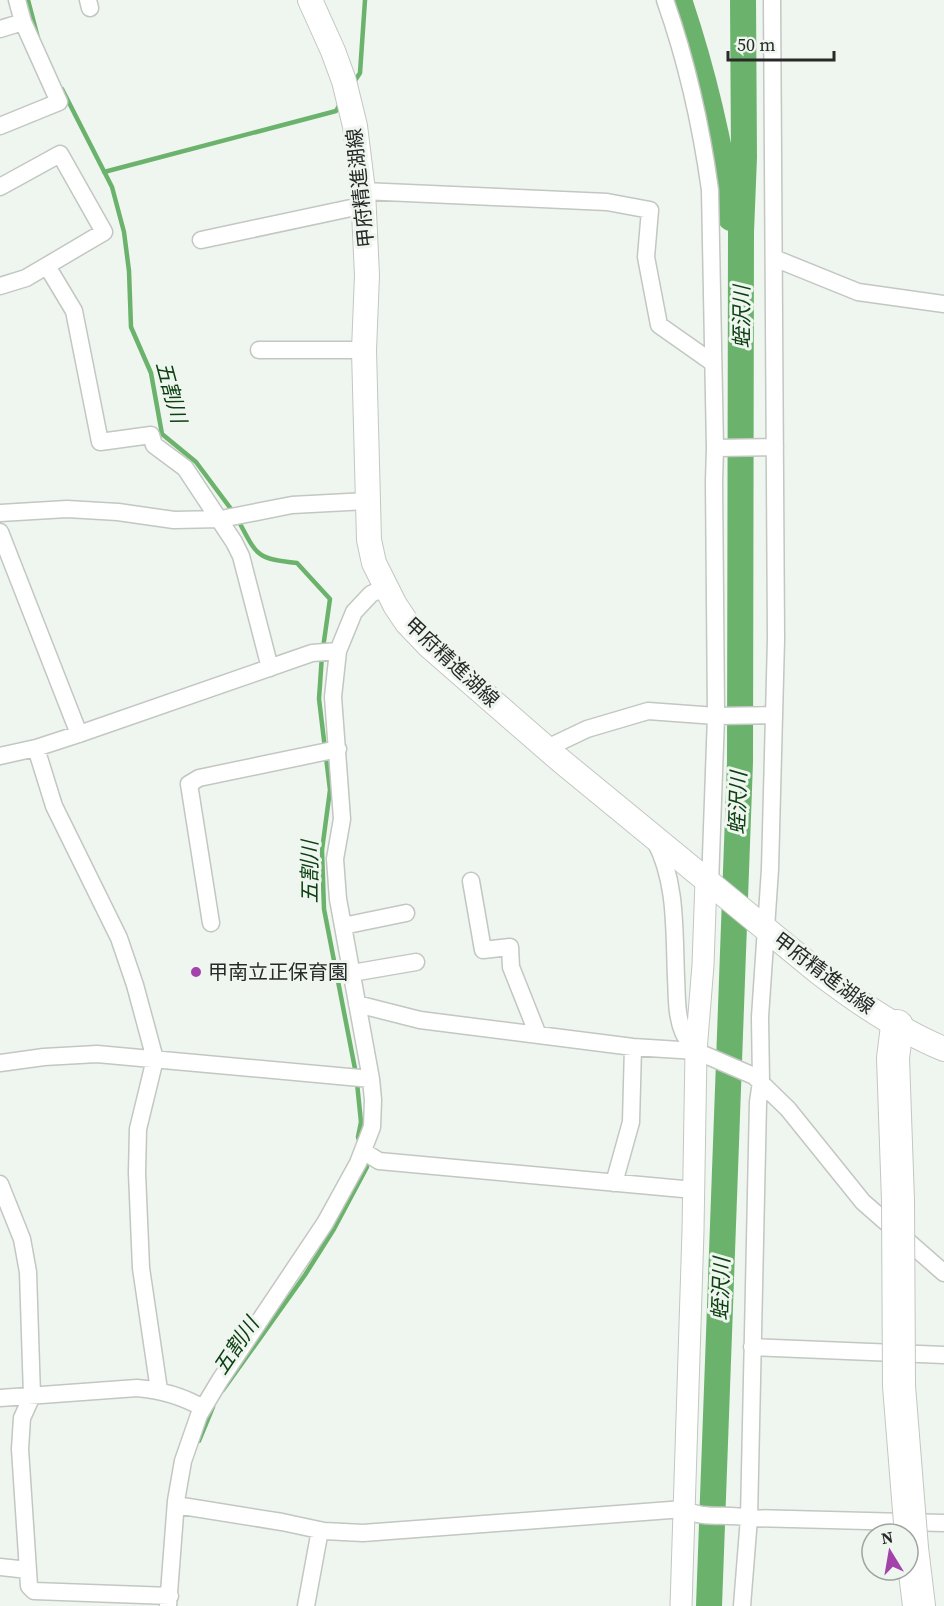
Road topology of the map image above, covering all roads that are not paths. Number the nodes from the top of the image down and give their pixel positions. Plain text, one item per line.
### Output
1 (17, 0) edge
2 (310, 0) edge
3 (666, 0) edge
4 (772, 0) edge
5 (23, 22) junction
6 (0, 29) edge
7 (0, 126) edge
8 (0, 187) edge
9 (364, 198) junction
10 (201, 240) dead end
11 (774, 258) junction
12 (47, 266) junction
13 (0, 286) edge
14 (944, 304) edge
15 (259, 350) dead end
16 (364, 350) junction
17 (712, 363) junction
18 (718, 447) junction
19 (769, 447) junction
20 (367, 501) junction
21 (0, 513) edge
22 (220, 519) junction
23 (0, 532) edge
24 (386, 587) junction
25 (338, 651) junction
26 (270, 668) junction
27 (770, 715) junction
28 (718, 716) junction
29 (79, 734) junction
30 (36, 748) junction
31 (547, 748) junction
32 (338, 749) junction
33 (0, 756) edge
34 (653, 838) junction
35 (471, 881) dead end
36 (710, 884) junction
37 (406, 913) dead end
38 (211, 923) dead end
39 (343, 926) junction
40 (764, 927) junction
41 (416, 962) dead end
42 (352, 973) junction
43 (357, 1004) junction
44 (897, 1026) junction
45 (538, 1035) junction
46 (633, 1047) junction
47 (944, 1049) edge
48 (701, 1054) junction
49 (155, 1059) junction
50 (0, 1063) edge
51 (371, 1079) junction
52 (757, 1079) junction
53 (363, 1151) junction
54 (0, 1184) edge
55 (614, 1184) junction
56 (694, 1190) junction
57 (944, 1273) edge
58 (752, 1347) junction
59 (944, 1354) edge
60 (159, 1390) junction
61 (32, 1396) junction
62 (0, 1398) edge
63 (203, 1408) junction
64 (176, 1505) junction
65 (689, 1512) junction
66 (743, 1517) junction
67 (944, 1523) edge
68 (320, 1530) junction
69 (0, 1567) edge
70 (28, 1570) junction
71 (169, 1601) edge
72 (306, 1606) edge
73 (681, 1606) edge
74 (742, 1606) edge
75 (919, 1606) edge

1 - 5 street
2 - 9 main road, 甲府精進湖線
3 - 17 street
4 - 11 street
5 - 6 street
5 - 7 street
8 - 12 street
9 - 10 street
9 - 16 main road, 甲府精進湖線
9 - 17 street
11 - 14 street
11 - 19 street
12 - 13 street
12 - 22 street
15 - 16 street
16 - 20 main road, 甲府精進湖線
17 - 18 street
18 - 19 street
18 - 28 street
19 - 27 street
20 - 22 street
20 - 24 main road, 甲府精進湖線
21 - 22 street
22 - 26 street
23 - 29 street
24 - 25 street
24 - 31 main road, 甲府精進湖線
25 - 26 street
25 - 32 street
26 - 29 street
27 - 28 street
27 - 40 street
28 - 31 street
28 - 36 street
29 - 30 street
30 - 33 street
30 - 49 street
31 - 34 main road, 甲府精進湖線
32 - 38 street
32 - 39 street
34 - 36 main road, 甲府精進湖線
34 - 48 street
35 - 45 street
36 - 40 main road, 甲府精進湖線
36 - 48 street
37 - 39 street
39 - 42 street
40 - 44 main road, 甲府精進湖線
40 - 52 street
41 - 42 street
42 - 43 street
43 - 45 street
43 - 51 street
44 - 47 main road, 甲府精進湖線
44 - 75 highway, bridge
45 - 46 street
46 - 48 street
46 - 55 street
48 - 52 street
48 - 56 street
49 - 50 street
49 - 51 street
49 - 60 street
51 - 53 street
52 - 57 street
52 - 58 street
53 - 55 street
53 - 63 street
54 - 61 street
55 - 56 street
56 - 65 street
58 - 59 street
58 - 66 street
60 - 61 street
60 - 63 street
61 - 62 street
61 - 70 street
63 - 64 street
64 - 68 street
64 - 71 street
65 - 66 street
65 - 68 street
65 - 73 street
66 - 67 street
66 - 74 street
68 - 72 street
69 - 70 street
70 - 71 street

